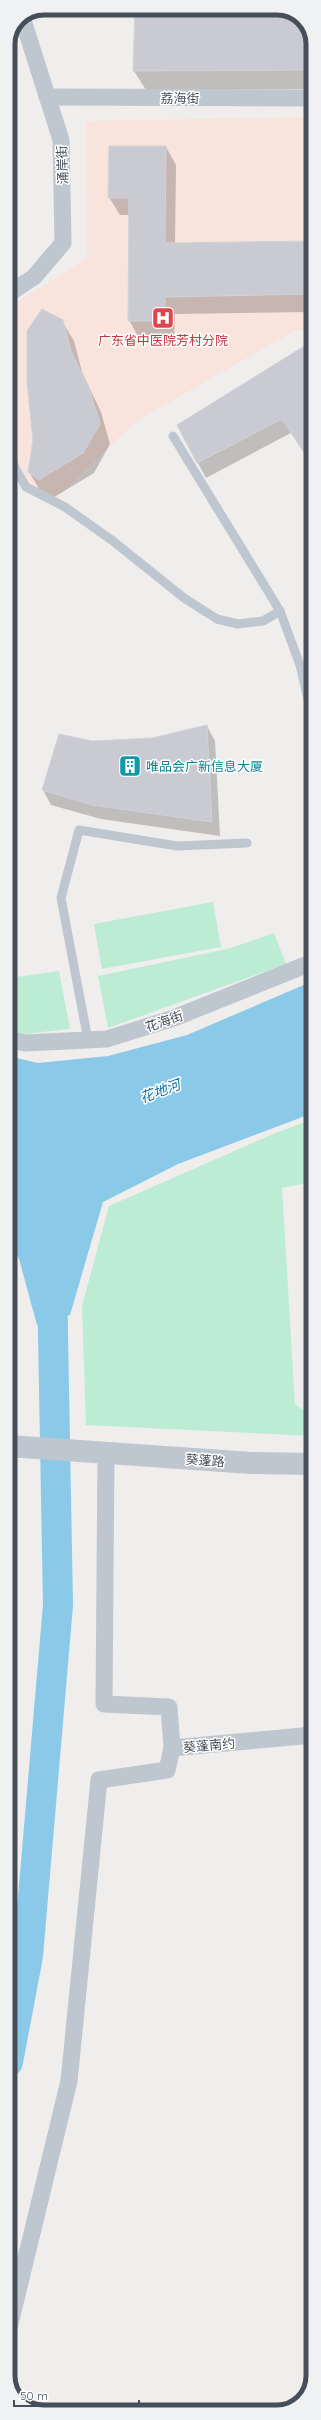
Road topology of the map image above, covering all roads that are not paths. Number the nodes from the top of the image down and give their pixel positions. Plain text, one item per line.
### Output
1 (24, 24) edge
2 (47, 97) junction
3 (306, 98) edge
4 (15, 289) edge
5 (173, 436) dead end
6 (15, 468) edge
7 (280, 611) junction
8 (306, 691) edge
9 (247, 843) dead end
10 (306, 965) edge
11 (88, 1040) junction
12 (15, 1041) edge
13 (15, 1447) edge
14 (101, 1453) junction
15 (306, 1464) edge
16 (306, 1736) edge
17 (172, 1748) junction
18 (15, 2303) edge

1 - 2 street, 涌岸街
2 - 3 street, 荔海街
2 - 4 street, 涌岸街
5 - 7 lane
6 - 7 lane
7 - 8 lane
9 - 11 lane
10 - 11 street, 花海街
11 - 12 street, 花海街
13 - 14 street, 葵蓬路
14 - 15 street, 葵蓬路
14 - 17 street
16 - 17 street, 葵蓬南约
17 - 18 street, 葵蓬南约

